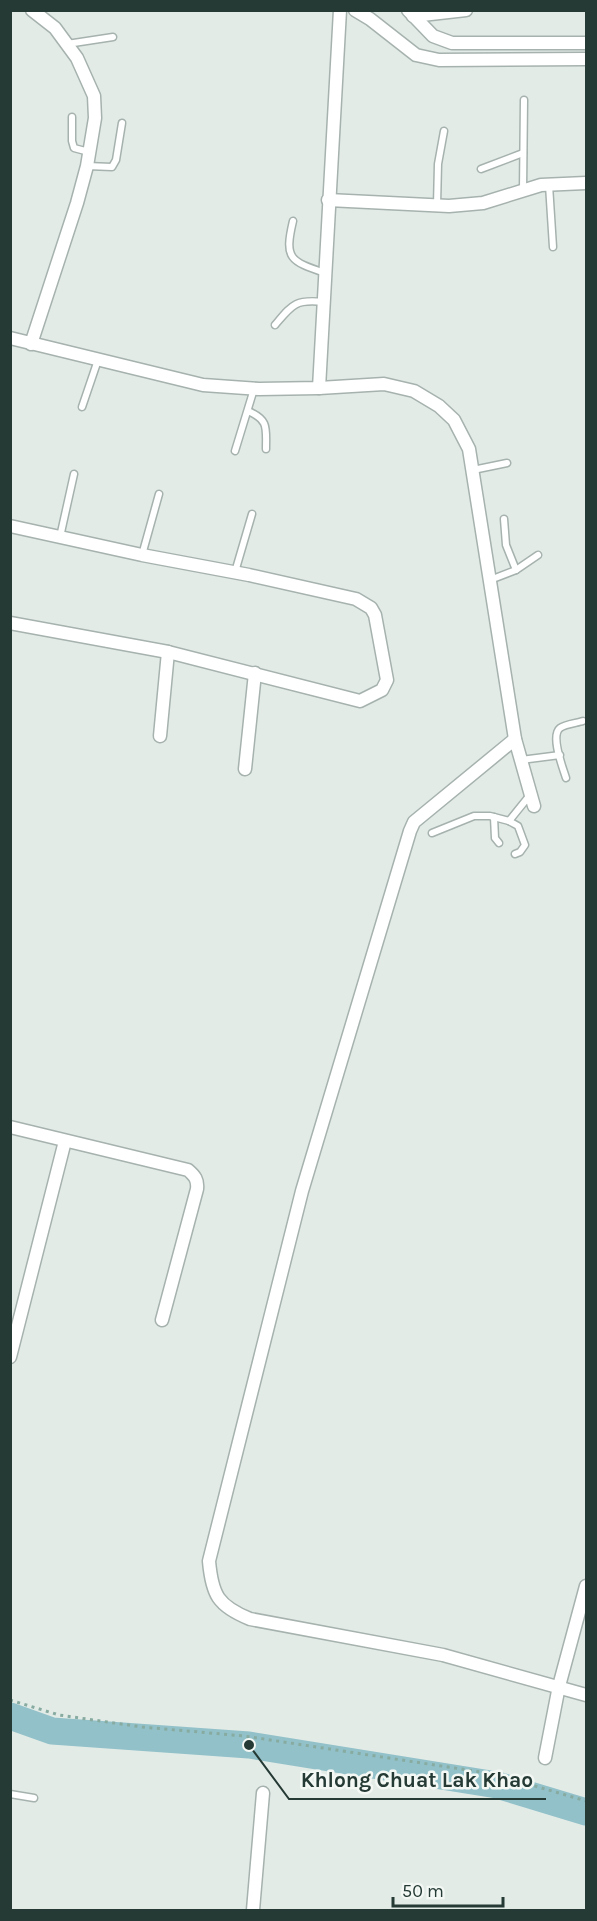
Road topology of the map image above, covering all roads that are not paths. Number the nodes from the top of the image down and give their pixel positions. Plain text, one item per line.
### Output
1 (33, 10) edge
2 (340, 10) edge
3 (355, 10) edge
4 (466, 10) edge
5 (411, 13) edge
6 (113, 37) dead end
7 (586, 43) edge
8 (67, 44) junction
9 (586, 59) edge
10 (524, 100) dead end
11 (72, 117) dead end
12 (122, 123) dead end
13 (444, 131) dead end
14 (90, 152) junction
15 (523, 153) junction
16 (87, 166) junction
17 (481, 169) dead end
18 (586, 183) edge
19 (549, 185) junction
20 (523, 190) junction
21 (328, 200) junction
22 (437, 206) junction
23 (293, 221) dead end
24 (553, 247) dead end
25 (324, 273) junction
26 (323, 302) junction
27 (275, 326) dead end
28 (10, 338) edge
29 (31, 344) junction
30 (98, 360) junction
31 (319, 388) junction
32 (254, 389) junction
33 (81, 407) dead end
34 (248, 411) junction
35 (266, 449) dead end
36 (235, 451) dead end
37 (507, 463) dead end
38 (472, 470) junction
39 (74, 474) dead end
40 (159, 494) dead end
41 (252, 514) dead end
42 (504, 519) dead end
43 (10, 526) edge
44 (60, 537) junction
45 (142, 555) junction
46 (538, 555) dead end
47 (516, 570) junction
48 (235, 572) junction
49 (490, 580) junction
50 (10, 623) edge
51 (168, 652) junction
52 (255, 673) junction
53 (583, 721) dead end
54 (160, 736) dead end
55 (515, 739) junction
56 (560, 755) junction
57 (521, 760) junction
58 (244, 769) dead end
59 (566, 778) dead end
60 (532, 800) joint
61 (494, 817) junction
62 (510, 821) junction
63 (432, 832) dead end
64 (499, 843) dead end
65 (515, 854) dead end
66 (10, 1127) edge
67 (65, 1141) junction
68 (162, 1320) dead end
69 (10, 1357) edge
70 (586, 1586) edge
71 (559, 1686) junction
72 (586, 1695) edge
73 (545, 1758) dead end
74 (263, 1792) dead end
75 (10, 1794) edge
76 (34, 1798) dead end
77 (253, 1911) edge

1 - 8 street
2 - 21 street
3 - 9 street
4 - 5 street
5 - 7 street
6 - 8 lane
8 - 14 street
10 - 15 lane
11 - 14 lane
12 - 16 lane
13 - 22 lane
14 - 16 street
15 - 17 lane
15 - 20 lane
16 - 29 street
18 - 19 street
19 - 20 street
19 - 24 lane
20 - 22 street
21 - 22 street
21 - 25 street
23 - 25 lane
25 - 26 street
26 - 27 lane
26 - 31 street
28 - 29 street
29 - 30 street
30 - 32 street
30 - 33 lane
31 - 32 street
31 - 38 street
32 - 34 lane
34 - 35 lane
34 - 36 lane
37 - 38 lane
38 - 49 street
39 - 44 lane
40 - 45 lane
41 - 48 lane
42 - 47 lane
43 - 44 street
44 - 45 street
45 - 48 street
46 - 47 lane
47 - 49 lane
48 - 52 street
49 - 55 street
50 - 51 street
51 - 52 street
51 - 54 street
52 - 58 street
53 - 56 lane
55 - 57 street
55 - 71 street
56 - 57 lane
56 - 59 lane
57 - 60 street
60 - 62 lane
61 - 62 lane
61 - 63 lane
61 - 64 lane
62 - 65 lane
66 - 67 street
67 - 68 street
67 - 69 street
70 - 71 street
71 - 72 street
71 - 73 street
74 - 77 street
75 - 76 lane

